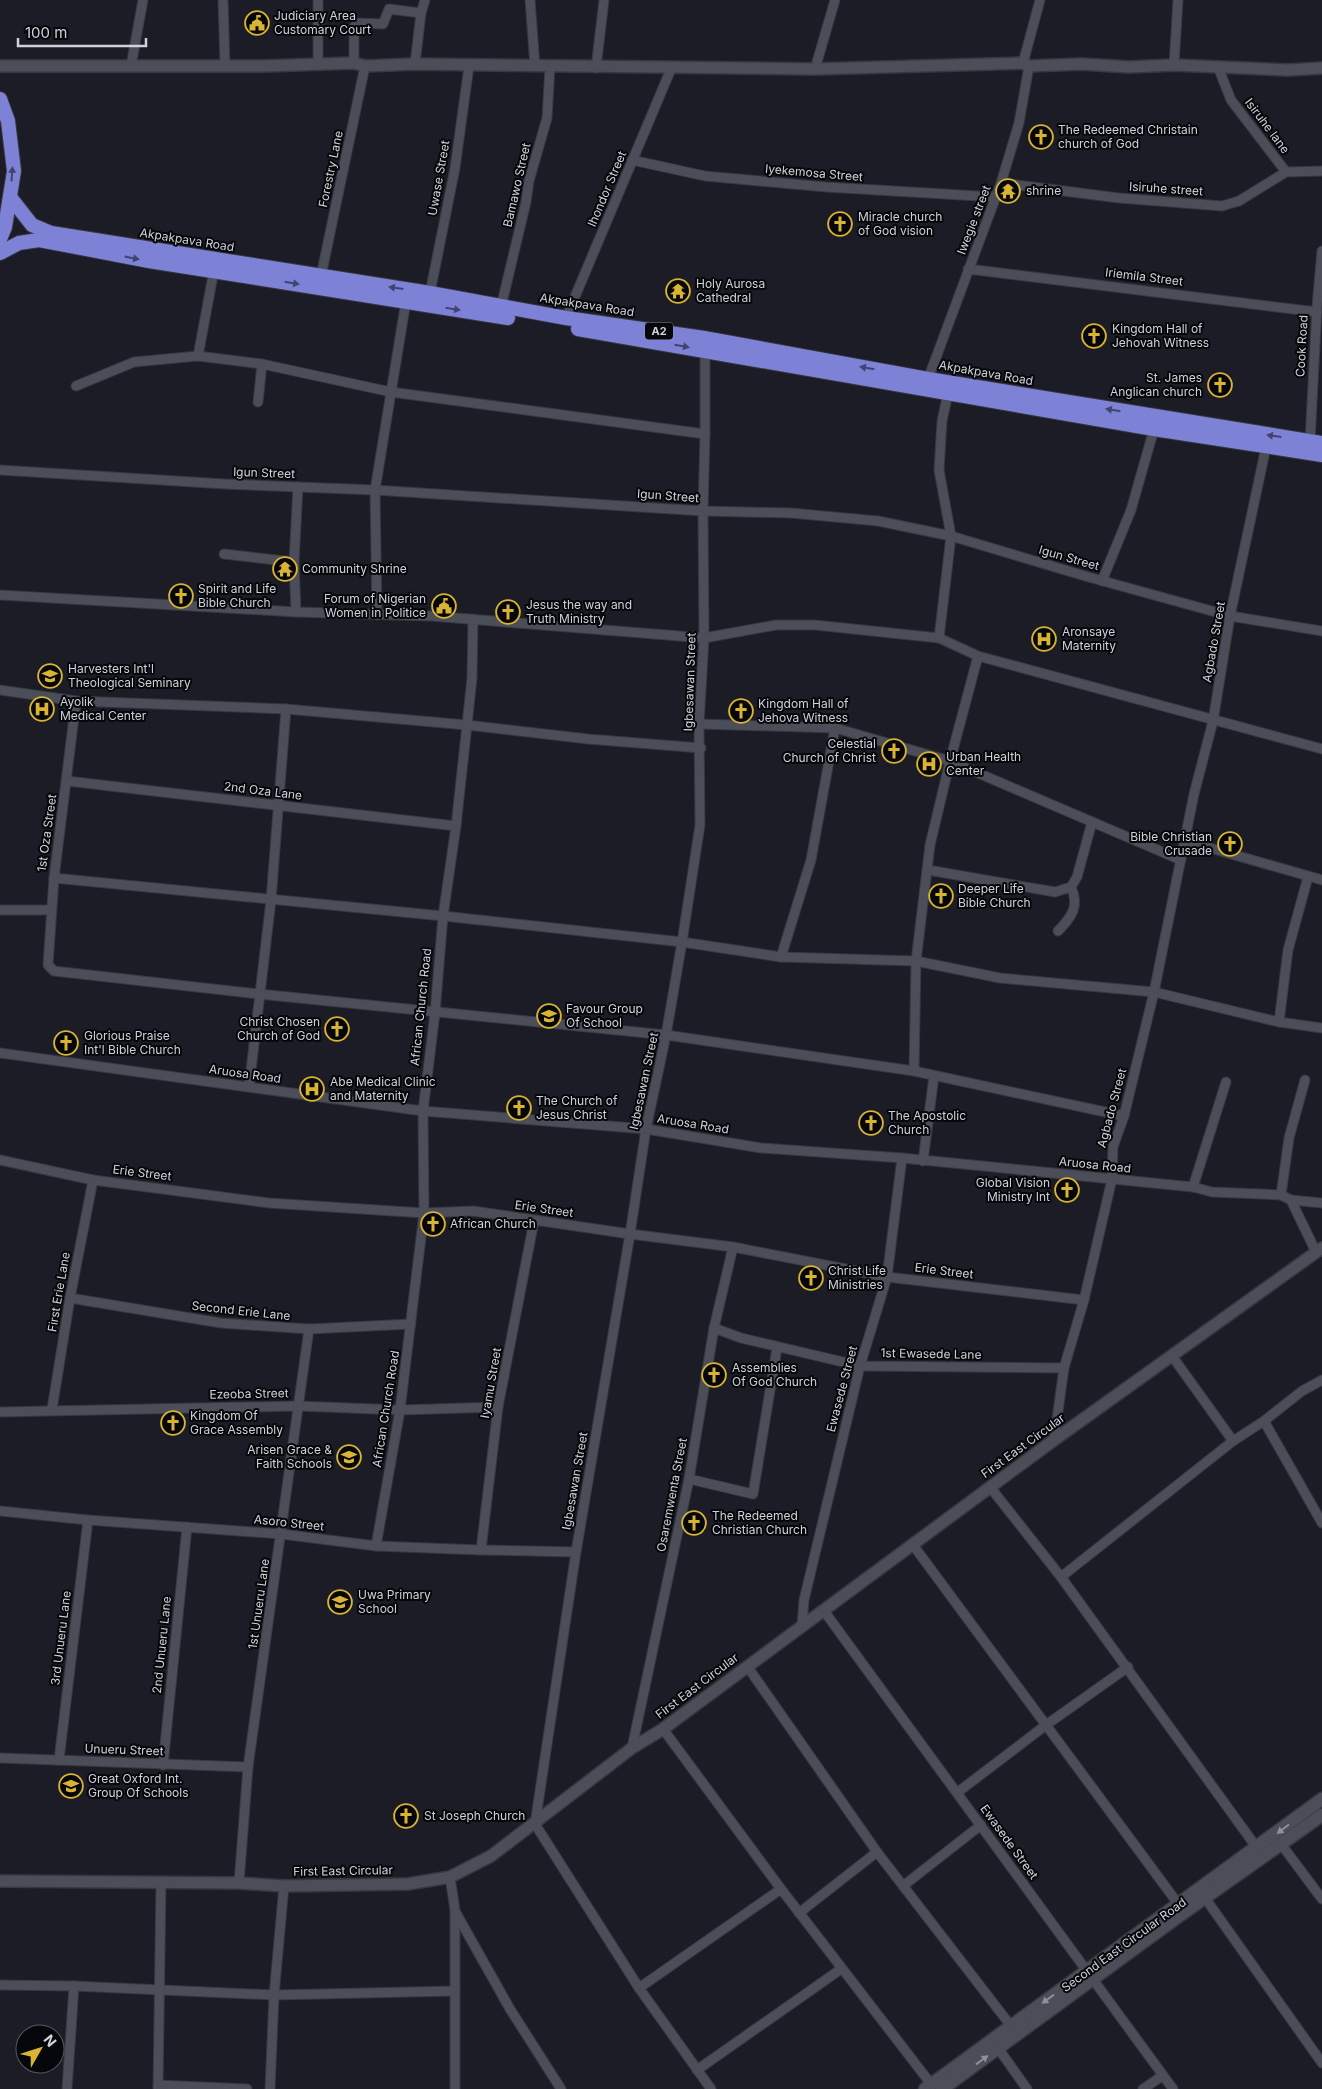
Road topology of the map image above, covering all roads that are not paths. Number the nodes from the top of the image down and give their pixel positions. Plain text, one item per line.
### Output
1 (143, 0) edge
2 (223, 0) edge
3 (318, 0) edge
4 (424, 0) edge
5 (530, 0) edge
6 (604, 0) edge
7 (835, 0) edge
8 (1040, 0) edge
9 (1178, 0) edge
10 (421, 13) junction
11 (318, 64) junction
12 (415, 64) junction
13 (359, 65) junction
14 (1026, 65) junction
15 (1174, 65) junction
16 (0, 66) edge
17 (131, 66) junction
18 (226, 66) junction
19 (469, 66) junction
20 (534, 66) junction
21 (550, 67) junction
22 (1218, 67) junction
23 (596, 68) junction
24 (1322, 68) edge
25 (671, 69) junction
26 (815, 69) junction
27 (0, 99) edge
28 (632, 160) junction
29 (1322, 171) edge
30 (1286, 172) junction
31 (1001, 183) junction
32 (10, 196) junction
33 (996, 198) junction
34 (0, 239) edge
35 (1322, 251) edge
36 (0, 253) edge
37 (968, 268) junction
38 (214, 270) junction
39 (321, 276) junction
40 (430, 293) junction
41 (406, 301) junction
42 (501, 307) junction
43 (1318, 308) edge
44 (566, 318) junction
45 (704, 344) junction
46 (198, 356) junction
47 (262, 364) junction
48 (928, 379) junction
49 (76, 386) dead end
50 (390, 392) junction
51 (948, 393) junction
52 (258, 402) dead end
53 (1154, 428) junction
54 (705, 434) junction
55 (1316, 442) edge
56 (1266, 447) junction
57 (1322, 455) edge
58 (0, 470) edge
59 (298, 487) junction
60 (376, 490) junction
61 (703, 511) junction
62 (951, 536) junction
63 (224, 554) dead end
64 (294, 562) junction
65 (1102, 581) junction
66 (0, 595) edge
67 (296, 612) junction
68 (377, 616) junction
69 (1230, 616) junction
70 (473, 619) junction
71 (1322, 631) edge
72 (704, 638) junction
73 (939, 638) junction
74 (978, 656) junction
75 (0, 690) edge
76 (76, 702) junction
77 (286, 709) junction
78 (1213, 721) junction
79 (467, 724) junction
80 (699, 724) junction
81 (835, 728) junction
82 (701, 748) junction
83 (1322, 750) edge
84 (950, 761) junction
85 (67, 781) junction
86 (277, 805) junction
87 (1092, 822) junction
88 (456, 826) junction
89 (1186, 841) junction
90 (1181, 860) junction
91 (928, 870) junction
92 (1308, 877) junction
93 (54, 878) junction
94 (1322, 880) edge
95 (1072, 887) junction
96 (271, 900) junction
97 (0, 910) edge
98 (51, 910) junction
99 (443, 916) junction
100 (1058, 931) dead end
101 (682, 942) junction
102 (781, 957) junction
103 (916, 961) junction
104 (1154, 992) junction
105 (260, 994) junction
106 (435, 1013) junction
107 (1279, 1022) junction
108 (1322, 1028) edge
109 (666, 1035) junction
110 (0, 1053) edge
111 (914, 1071) junction
112 (934, 1076) junction
113 (1305, 1080) dead end
114 (1226, 1082) dead end
115 (249, 1087) junction
116 (423, 1111) junction
117 (1124, 1116) junction
118 (646, 1129) junction
119 (902, 1158) junction
120 (0, 1160) edge
121 (923, 1161) junction
122 (1112, 1179) junction
123 (93, 1180) junction
124 (1194, 1187) junction
125 (1280, 1195) junction
126 (1290, 1200) junction
127 (1322, 1202) edge
128 (424, 1213) junction
129 (534, 1220) junction
130 (630, 1234) junction
131 (733, 1247) junction
132 (1319, 1250) edge
133 (887, 1277) junction
134 (70, 1298) junction
135 (1084, 1300) junction
136 (411, 1324) junction
137 (714, 1328) junction
138 (309, 1330) junction
139 (777, 1348) junction
140 (1172, 1356) junction
141 (860, 1366) junction
142 (1064, 1368) junction
143 (1322, 1380) edge
144 (298, 1406) junction
145 (498, 1407) junction
146 (52, 1409) junction
147 (400, 1410) junction
148 (0, 1412) edge
149 (1264, 1421) junction
150 (1054, 1440) junction
151 (1233, 1441) junction
152 (689, 1479) junction
153 (990, 1487) junction
154 (0, 1511) edge
155 (88, 1520) junction
156 (1322, 1523) edge
157 (187, 1527) junction
158 (281, 1534) junction
159 (913, 1545) junction
160 (376, 1546) junction
161 (481, 1550) junction
162 (576, 1552) junction
163 (1061, 1577) junction
164 (824, 1611) junction
165 (802, 1625) junction
166 (747, 1666) junction
167 (1128, 1667) junction
168 (1046, 1725) junction
169 (663, 1729) junction
170 (632, 1748) junction
171 (0, 1758) edge
172 (59, 1760) junction
173 (163, 1765) junction
174 (248, 1767) junction
175 (958, 1792) junction
176 (1322, 1799) edge
177 (1322, 1815) edge
178 (535, 1824) junction
179 (982, 1825) junction
180 (1280, 1844) junction
181 (1257, 1848) junction
182 (878, 1852) junction
183 (450, 1877) junction
184 (0, 1882) edge
185 (161, 1882) junction
186 (239, 1883) junction
187 (284, 1886) junction
188 (903, 1886) junction
189 (781, 1889) junction
190 (1205, 1898) junction
191 (1322, 1899) edge
192 (1179, 1905) junction
193 (455, 1910) junction
194 (799, 1913) junction
195 (842, 1969) junction
196 (1091, 1975) junction
197 (0, 1985) edge
198 (74, 1986) junction
199 (639, 1988) junction
200 (158, 1989) junction
201 (455, 1991) junction
202 (274, 1995) junction
203 (1011, 2026) junction
204 (998, 2048) junction
205 (1322, 2063) edge
206 (697, 2070) junction
207 (1162, 2076) junction
208 (158, 2087) edge
209 (933, 2087) edge
210 (67, 2089) edge
211 (247, 2089) edge
212 (270, 2089) edge
213 (455, 2089) edge
214 (561, 2089) edge
215 (711, 2089) edge
216 (1027, 2089) edge
217 (1143, 2089) edge
218 (1173, 2089) edge

1 - 17 street
2 - 18 street
3 - 11 street
4 - 10 street
5 - 20 street
6 - 23 street
7 - 26 street
8 - 14 street, Iwegie street
9 - 15 street
10 - 12 street
10 - 13 street, Forestry Lane
11 - 13 street
11 - 18 street
12 - 13 street
12 - 19 street
13 - 39 street, Forestry Lane
14 - 15 street
14 - 26 street
14 - 31 street, Iwegie street
15 - 22 street
16 - 17 street
17 - 18 street
19 - 20 street
19 - 40 street, Uwase Street
20 - 21 street
21 - 23 street
21 - 42 street, Bamawo Street
22 - 24 street
22 - 30 street, Isiruhe lane
23 - 25 street
25 - 26 street
25 - 28 street, Ihondor Street
32 -> 27 highway
28 - 33 street, Iyekemosa Street
28 - 44 street, Ihondor Street
29 - 30 street, Isiruhe street
30 - 31 street, Isiruhe street
31 - 33 street, Iwegie street
32 - 34 highway
32 - 39 highway, Akpakpava Road / A2
33 - 37 street, Iwegie street
35 - 43 street, Cook Road
36 -> 38 highway, Akpakpava Road / A2
37 - 43 street, Iriemila Street
37 - 48 street, Iwegie street
38 -> 41 highway, Akpakpava Road / A2
38 - 46 street
40 -> 39 highway, Akpakpava Road / A2
40 - 42 highway, Akpakpava Road / A2
41 -> 45 highway, Akpakpava Road / A2
41 - 50 street
42 - 44 highway, Akpakpava Road / A2
43 - 55 street, Cook Road
44 - 45 highway, Akpakpava Road / A2
48 -> 45 highway, Akpakpava Road / A2
45 - 51 highway, Akpakpava Road / A2
45 - 54 street, Igbesawan Street
46 - 47 street
46 - 49 street
47 - 50 street
47 - 52 street
55 -> 48 highway, Akpakpava Road / A2
50 - 54 street
50 - 60 street
51 - 53 highway, Akpakpava Road / A2
51 - 62 street
53 - 56 highway, Akpakpava Road / A2
53 - 65 street
54 - 61 street, Igbesawan Street
56 - 57 highway, Akpakpava Road / A2
56 - 69 street, Agbado Street
58 - 59 street, Igun Street
59 - 60 street, Igun Street
59 - 64 street
60 - 61 street, Igun Street
60 - 68 street
61 - 62 street, Igun Street
61 - 72 street, Igbesawan Street
62 - 65 street, Igun Street
62 - 73 street
63 - 64 street
64 - 67 street
65 - 69 street, Igun Street
66 - 67 street
67 - 68 street
68 - 70 street
69 - 71 street, Igun Street
69 - 78 street, Agbado Street
70 - 72 street
70 - 79 street, African Church Road
72 - 73 street
72 - 80 street, Igbesawan Street
73 - 74 street
74 - 78 street
74 - 84 street
75 - 76 street
76 - 77 street
76 - 85 street, 1st Oza Street
77 - 79 street
77 - 86 street
78 - 83 street
78 - 89 street, Agbado Street
79 - 82 street
79 - 88 street, African Church Road
80 - 81 street
80 - 82 street, Igbesawan Street
81 - 84 street
81 - 102 street
82 - 101 street, Igbesawan Street
84 - 87 street
84 - 91 street
85 - 86 street, 2nd Oza Lane
85 - 93 street, 1st Oza Street
86 - 88 street, 2nd Oza Lane
86 - 96 street
87 - 90 street
87 - 95 street
88 - 99 street, African Church Road
89 - 90 street, Agbado Street
89 - 92 street
90 - 104 street, Agbado Street
91 - 95 street
91 - 103 street
92 - 94 street
92 - 107 street
93 - 96 street
93 - 98 street, 1st Oza Street
95 - 100 street
96 - 99 street
96 - 105 street
97 - 98 street
98 - 105 street, 1st Oza Street
99 - 101 street
99 - 106 street, African Church Road
101 - 102 street
101 - 109 street, Igbesawan Street
102 - 103 street
103 - 104 street
103 - 111 street
104 - 107 street
104 - 117 street, Agbado Street
105 - 106 street
105 - 115 street
106 - 109 street
106 - 116 street, African Church Road
107 - 108 street
109 - 111 street
109 - 118 street, Igbesawan Street
110 - 115 street, Aruosa Road
111 - 112 street
112 - 117 street
112 - 121 street
113 - 125 street
114 - 124 street
115 - 116 street, Aruosa Road
116 - 118 street, Aruosa Road
116 - 128 street, African Church Road
117 - 122 street, Agbado Street
118 - 119 street, Aruosa Road
118 - 130 street, Igbesawan Street
119 - 121 street, Aruosa Road
119 - 133 street, Ewasede Street
120 - 123 street, Erie Street
121 - 122 street, Aruosa Road
122 - 124 street, Aruosa Road
122 - 135 street, Agbado Street
123 - 128 street, Erie Street
123 - 134 street, First Erie Lane
124 - 125 street, Aruosa Road
125 - 126 street, Aruosa Road
126 - 127 street, Aruosa Road
126 - 132 street
128 - 129 street, Erie Street
128 - 136 street, African Church Road
129 - 130 street, Erie Street
129 - 145 street, Iyamu Street
130 - 131 street, Erie Street
130 - 162 street, Igbesawan Street
131 - 133 street, Erie Street
131 - 137 street, Osaremwenta Street
132 - 140 street, First East Circular
133 - 135 street, Erie Street
133 - 141 street, Ewasede Street
134 - 138 street, Second Erie Lane
134 - 146 street, First Erie Lane
135 - 142 street, Agbado Street
136 - 138 street, Second Erie Lane
136 - 147 street, African Church Road
137 - 139 street, 1st Ewasede Lane
137 - 152 street, Osaremwenta Street
138 - 144 street, 1st Unueru Lane
139 - 141 street, 1st Ewasede Lane
139 - 152 street
140 - 150 street, First East Circular
140 - 151 street
141 - 142 street, 1st Ewasede Lane
141 - 165 street, Ewasede Street
142 - 150 street, Agbado Street
143 - 149 street
144 - 146 street, Ezeoba Street
144 - 147 street, Ezeoba Street
144 - 158 street, 1st Unueru Lane
145 - 147 street, Ezeoba Street
145 - 161 street, Iyamu Street
146 - 148 street, Ezeoba Street
147 - 160 street, African Church Road
149 - 151 street
149 - 156 street
150 - 153 street, First East Circular
151 - 163 street
152 - 170 street, Osaremwenta Street
153 - 159 street, First East Circular
153 - 163 street
154 - 155 street, Asoro Street
155 - 157 street, Asoro Street
155 - 172 street, 3rd Unueru Lane
157 - 158 street, Asoro Street
157 - 173 street, 2nd Unueru Lane
158 - 160 street, Asoro Street
158 - 174 street, 1st Unueru Lane
159 - 164 street, First East Circular
159 - 168 street
160 - 161 street, Asoro Street
161 - 162 street, Asoro Street
162 - 178 street, Igbesawan Street
163 - 167 street
164 - 165 street, First East Circular
164 - 175 street, Ewasede Street
165 - 166 street, First East Circular
166 - 169 street, First East Circular
166 - 182 street
167 - 168 street
167 - 181 street
168 - 175 street
168 - 192 street
169 - 170 street, First East Circular
169 - 189 street
170 - 178 street, First East Circular
171 - 172 street, Unueru Street
172 - 173 street, Unueru Street
173 - 174 street, Unueru Street
174 - 186 street, 1st Unueru Lane
175 - 179 street, Ewasede Street
176 -> 181 main road, Second East Circular Road
177 - 180 main road, Second East Circular Road
178 - 183 street, First East Circular
178 - 199 street
179 - 188 street
179 - 196 street, Ewasede Street
180 - 190 main road, Second East Circular Road
180 - 191 street
181 - 192 main road, Second East Circular Road
182 - 188 street
182 - 194 street
183 - 187 street, First East Circular
183 - 193 street
184 - 185 street, First East Circular
185 - 186 street, First East Circular
185 - 200 street
186 - 187 street, First East Circular
187 - 202 street
188 - 203 street
189 - 194 street
189 - 199 street
190 - 196 main road, Second East Circular Road
190 - 205 street
192 - 196 main road, Second East Circular Road
193 - 201 street
193 - 214 street
194 - 195 street
195 - 206 street
195 - 209 street
196 -> 203 main road, Second East Circular Road
196 - 204 main road, Second East Circular Road
196 - 207 street, Ewasede Street
197 - 198 street
198 - 200 street
198 - 210 street
199 - 206 street
200 - 202 street
200 - 208 street
201 - 202 street
201 - 213 street
202 - 212 street
203 - 209 main road, Second East Circular Road
209 -> 204 main road, Second East Circular Road
204 - 216 street
206 - 215 street
207 - 217 street
207 - 218 street, Ewasede Street
208 - 211 street

